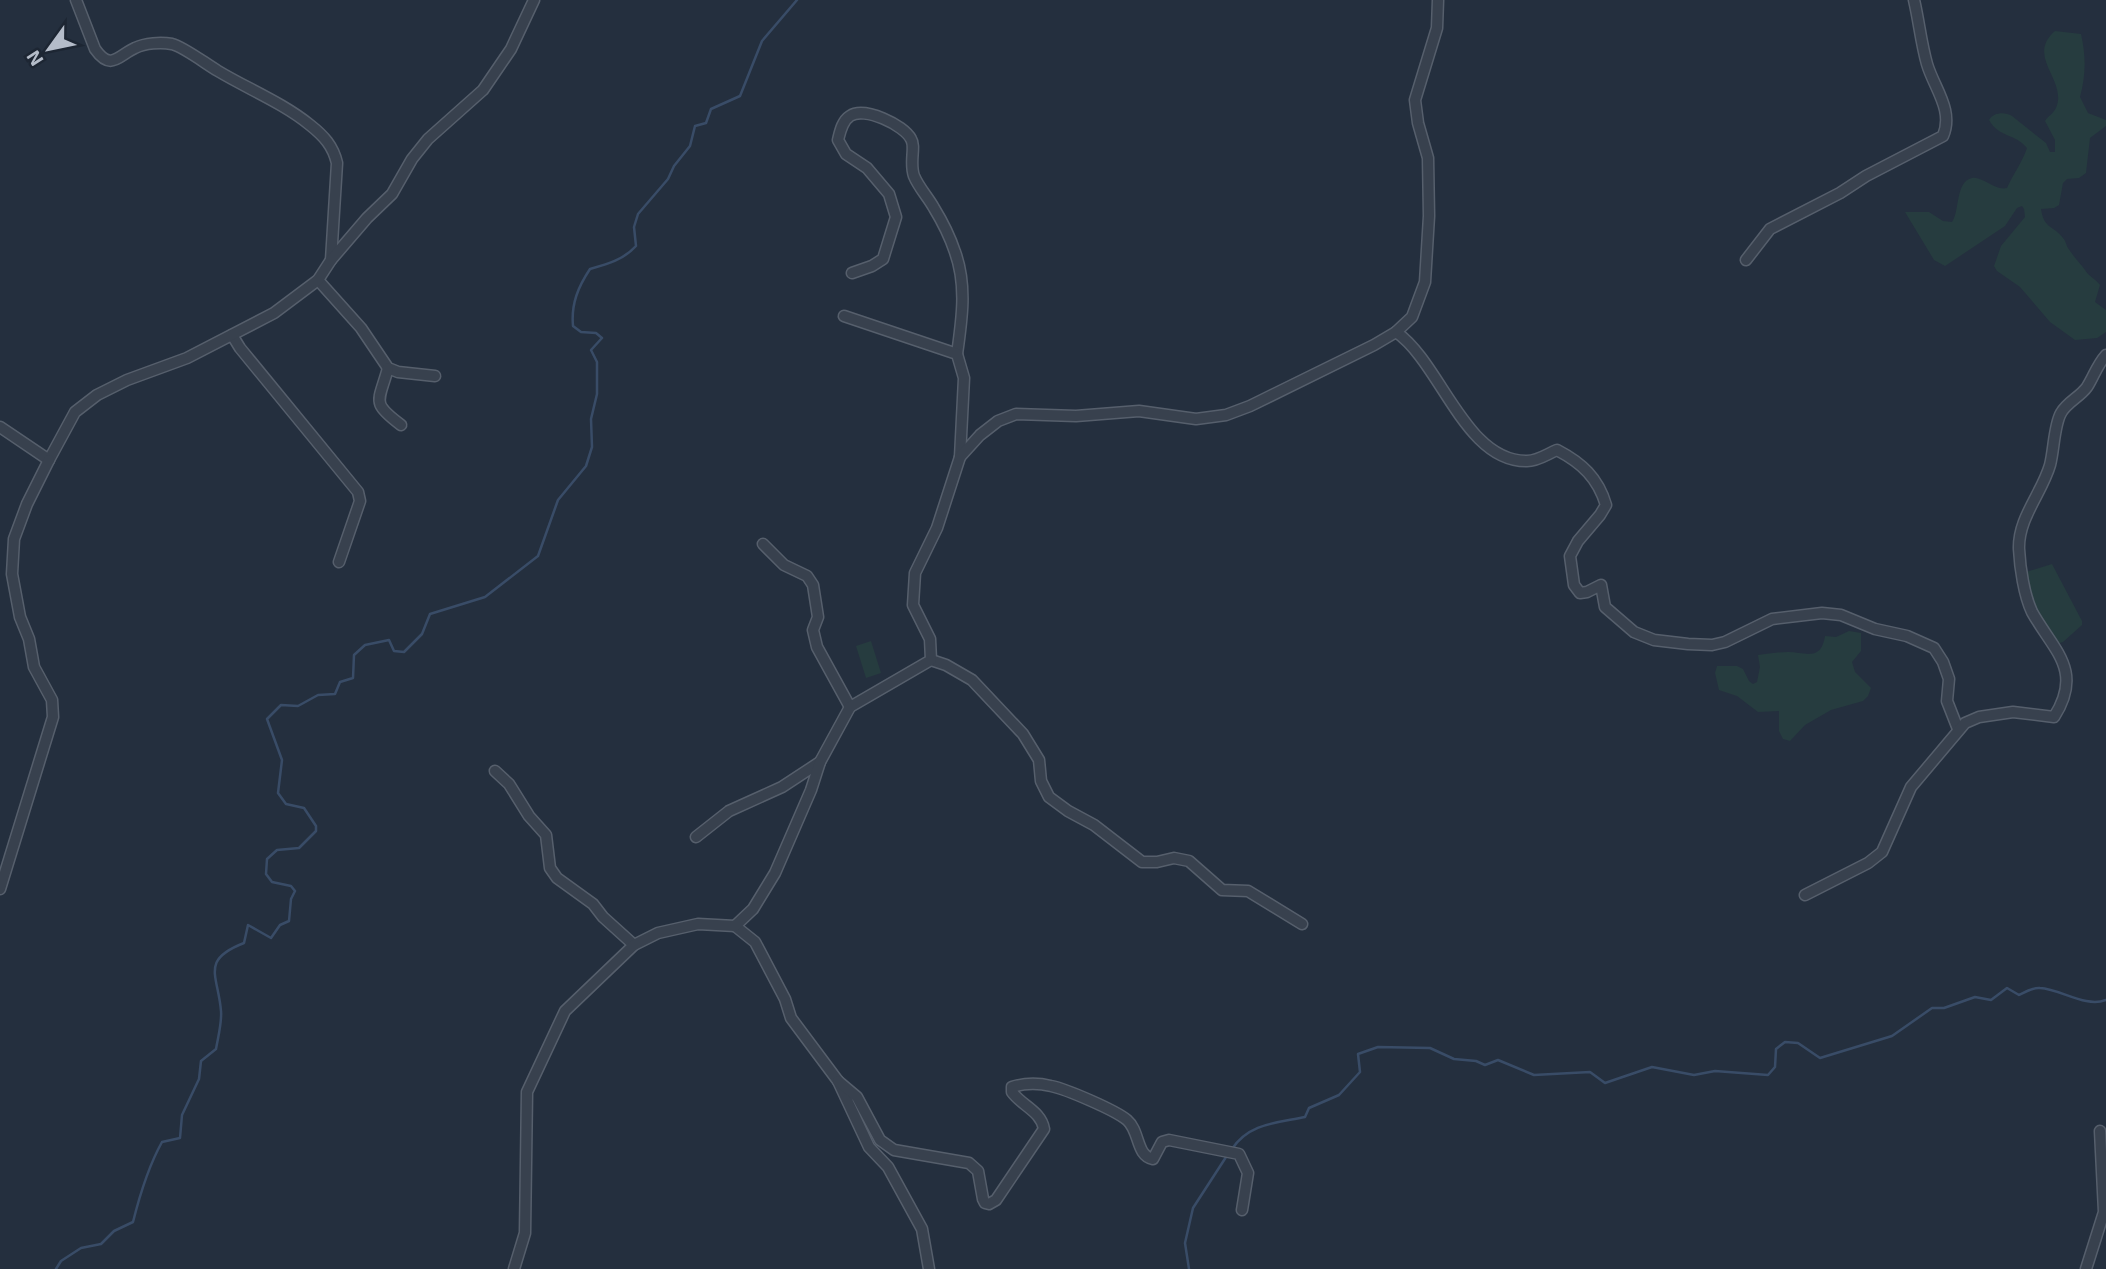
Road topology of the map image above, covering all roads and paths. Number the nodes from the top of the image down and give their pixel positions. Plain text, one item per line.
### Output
1 (76, 0) edge
2 (534, 0) edge
3 (1438, 0) edge
4 (1914, 0) edge
5 (331, 260) junction
6 (1746, 260) dead end
7 (852, 273) dead end
8 (318, 279) junction
9 (844, 316) dead end
10 (1396, 332) junction
11 (232, 335) junction
12 (957, 354) junction
13 (2106, 355) edge
14 (388, 368) junction
15 (435, 376) dead end
16 (401, 425) dead end
17 (0, 427) edge
18 (960, 457) junction
19 (49, 460) junction
20 (763, 544) dead end
21 (340, 562) dead end
22 (931, 660) junction
23 (850, 707) junction
24 (1958, 729) junction
25 (820, 762) junction
26 (495, 771) dead end
27 (696, 837) dead end
28 (0, 889) edge
29 (1805, 895) dead end
30 (1302, 924) dead end
31 (735, 926) junction
32 (634, 945) junction
33 (838, 1081) junction
34 (2100, 1131) dead end
35 (1242, 1210) dead end
36 (514, 1269) edge
37 (929, 1269) edge
38 (2086, 1269) edge

1 - 5 street
2 - 5 street
3 - 10 street
4 - 6 street
5 - 8 street
7 - 12 street
8 - 11 street
8 - 14 street
9 - 12 street
10 - 18 street
10 - 24 street
11 - 19 street
11 - 21 street
12 - 18 street
13 - 24 street
14 - 15 street
14 - 16 street
17 - 19 street
18 - 22 street
19 - 28 street
20 - 23 street
22 - 23 street
22 - 30 street
23 - 25 street
24 - 29 street
25 - 27 street
25 - 31 street
26 - 32 street
31 - 32 street
31 - 33 street
32 - 36 street
33 - 35 street
33 - 37 street
34 - 38 street

